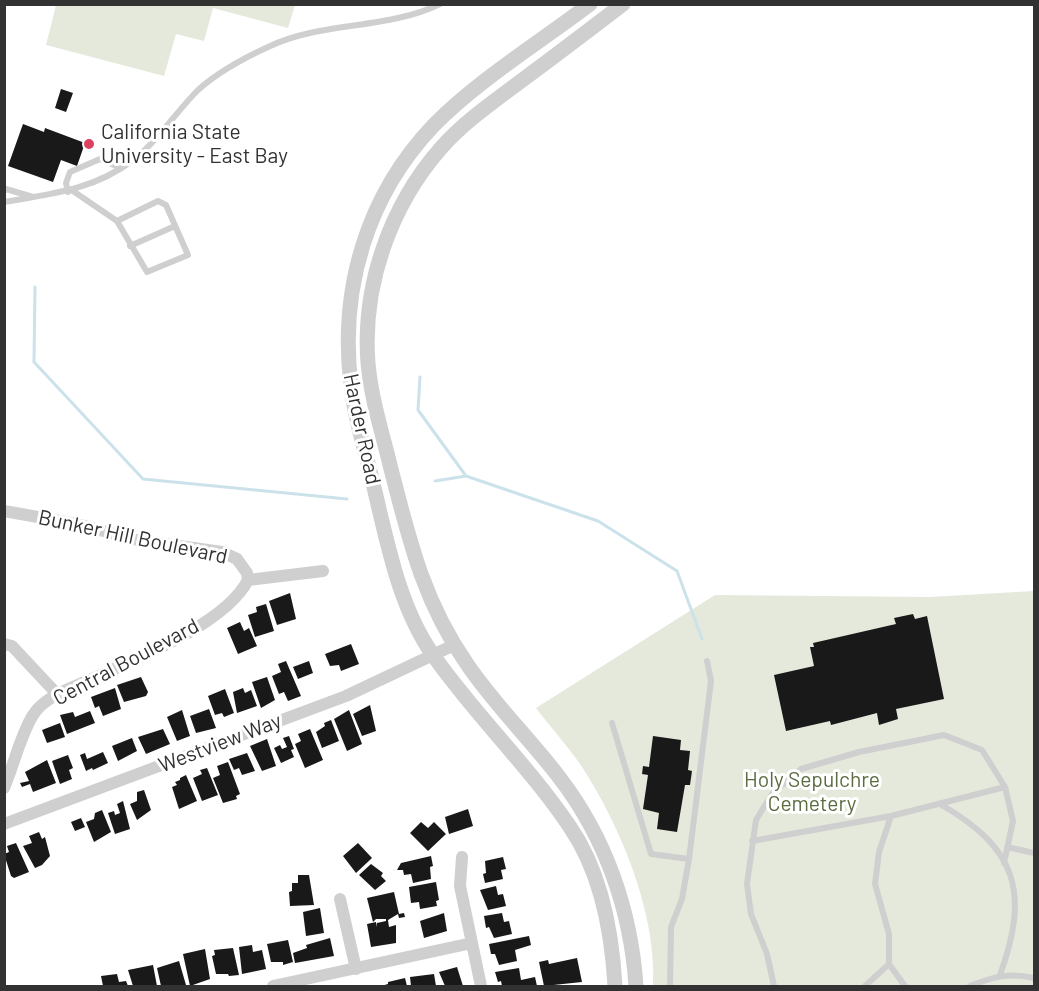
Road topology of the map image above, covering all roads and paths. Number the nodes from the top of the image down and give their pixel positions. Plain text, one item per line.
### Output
1 (440, 4) edge
2 (590, 4) edge
3 (623, 4) edge
4 (121, 168) junction
5 (4, 191) edge
6 (71, 191) junction
7 (36, 198) junction
8 (4, 202) edge
9 (117, 221) junction
10 (175, 226) junction
11 (130, 246) junction
12 (4, 511) edge
13 (323, 571) dead end
14 (248, 580) junction
15 (4, 644) edge
16 (454, 645) junction
17 (432, 654) junction
18 (707, 661) dead end
19 (57, 694) junction
20 (612, 723) dead end
21 (1005, 787) junction
22 (4, 788) edge
23 (939, 803) junction
24 (891, 816) junction
25 (4, 825) edge
26 (752, 841) junction
27 (1007, 847) junction
28 (1035, 854) edge
29 (462, 857) dead end
30 (689, 859) junction
31 (1004, 863) junction
32 (340, 899) dead end
33 (472, 943) junction
34 (889, 964) junction
35 (356, 969) junction
36 (1000, 975) junction
37 (1035, 978) edge
38 (273, 987) edge
39 (481, 987) edge
40 (615, 987) edge
41 (636, 987) edge
42 (670, 987) edge
43 (774, 987) edge
44 (866, 987) edge
45 (905, 987) edge
46 (970, 987) edge

1 - 4 lane
2 - 17 street, Harder Road
3 - 16 street, Harder Road
4 - 6 lane
4 - 6 lane
5 - 7 lane
6 - 7 lane
6 - 9 lane
7 - 8 lane
9 - 10 lane
9 - 11 lane
10 - 11 lane
10 - 11 lane
12 - 14 street, Bunker Hill Boulevard
13 - 14 street
14 - 19 street, Central Boulevard
15 - 19 street
16 - 17 street
16 - 41 street, Harder Road
17 - 25 street, Westview Way
17 - 40 street, Harder Road
18 - 30 lane
19 - 22 street, Central Boulevard
20 - 30 lane
21 - 23 lane
21 - 26 lane
21 - 27 lane
23 - 24 lane
23 - 31 lane
24 - 26 lane
24 - 34 lane
26 - 43 lane
27 - 28 lane
27 - 31 lane
29 - 33 street
30 - 42 lane
31 - 36 lane
32 - 35 street
33 - 35 street
33 - 39 street
34 - 44 lane
34 - 45 lane
35 - 38 street
36 - 37 lane
36 - 46 lane

